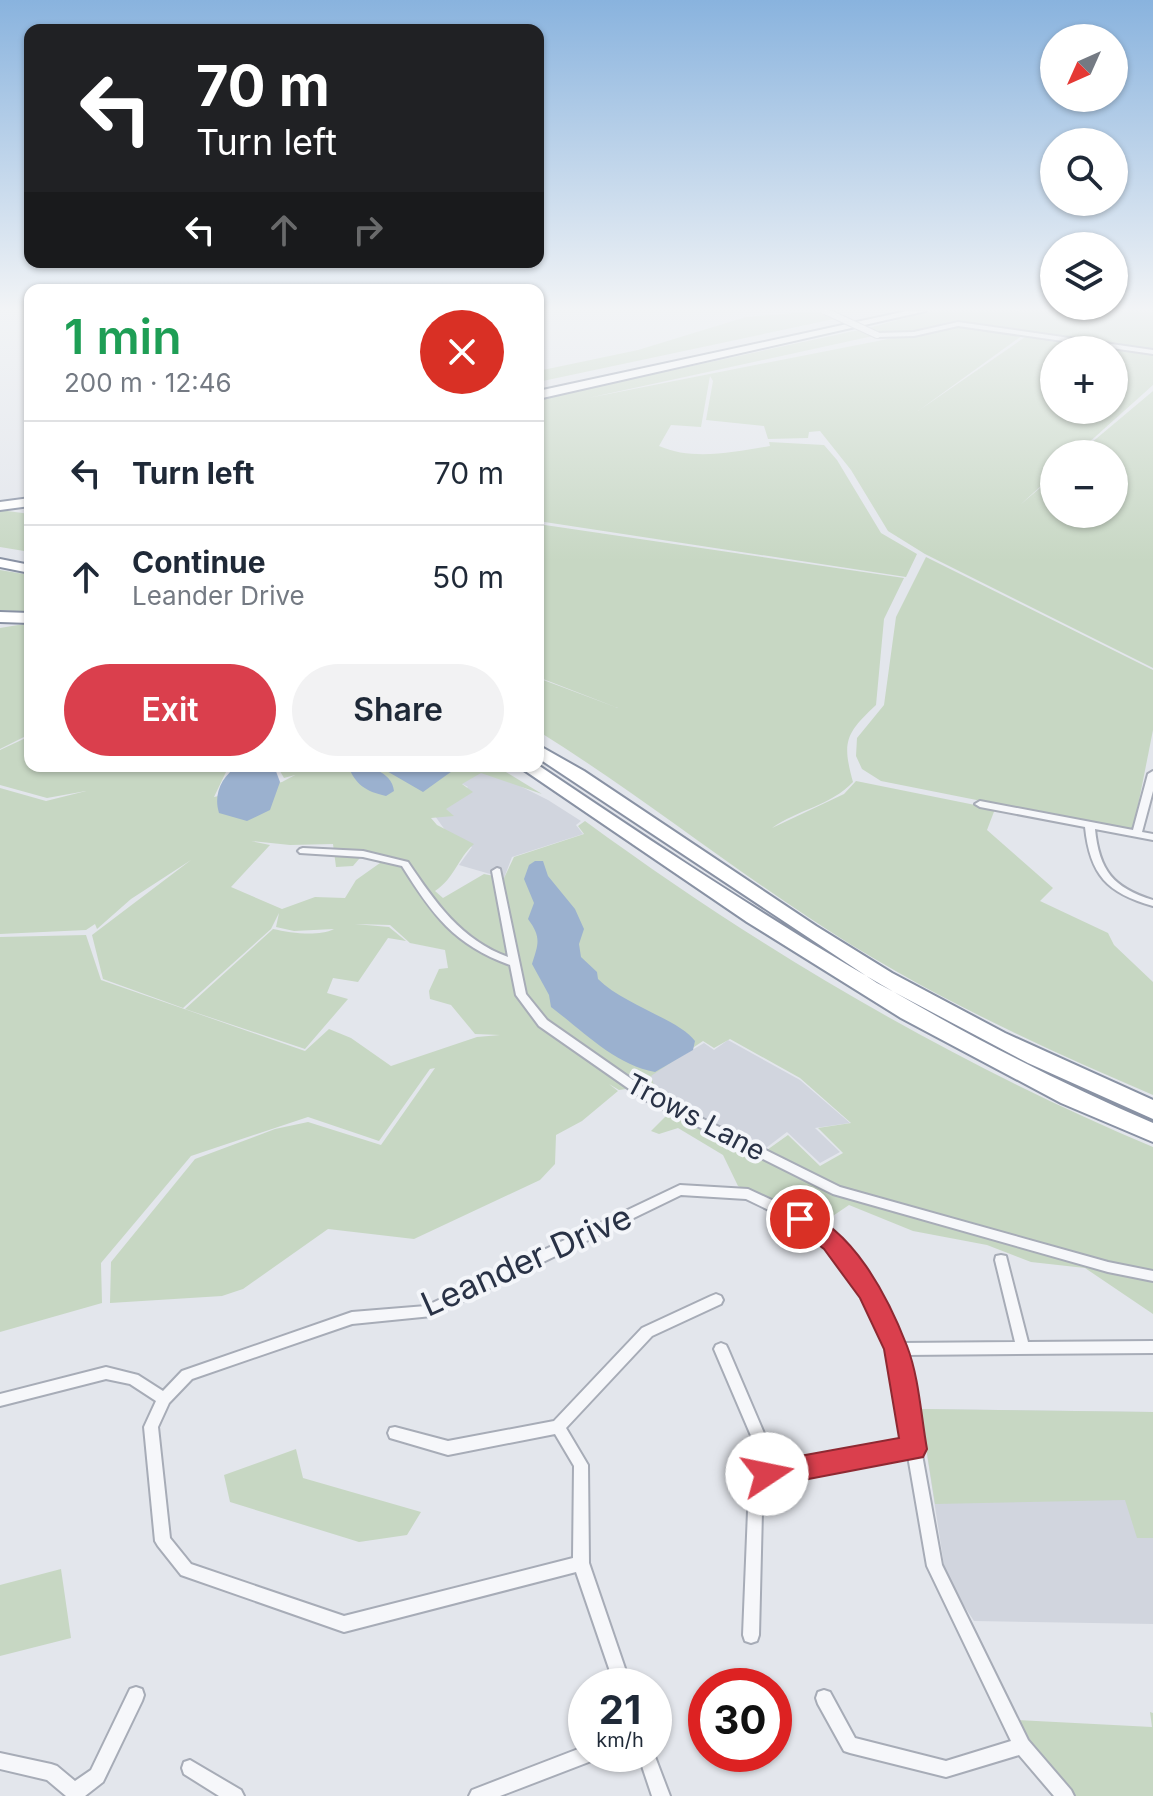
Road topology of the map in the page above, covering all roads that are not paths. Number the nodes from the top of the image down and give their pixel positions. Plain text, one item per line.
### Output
1 (24, 503) edge
2 (0, 507) edge
3 (24, 509) edge
4 (0, 553) edge
5 (24, 557) edge
6 (0, 563) edge
7 (24, 568) edge
8 (0, 617) edge
9 (24, 618) edge
10 (24, 619) edge
11 (0, 624) edge
12 (544, 752) edge
13 (522, 772) edge
14 (536, 772) edge
15 (1153, 774) edge
16 (980, 804) dead end
17 (1090, 826) junction
18 (1137, 834) junction
19 (1153, 837) edge
20 (303, 851) dead end
21 (666, 859) junction
22 (497, 871) dead end
23 (1153, 903) edge
24 (513, 962) junction
25 (1153, 1110) edge
26 (1153, 1133) edge
27 (1001, 1260) dead end
28 (1153, 1276) edge
29 (716, 1300) dead end
30 (1153, 1347) edge
31 (721, 1349) dead end
32 (896, 1349) junction
33 (1023, 1349) junction
34 (164, 1399) junction
35 (0, 1400) edge
36 (558, 1427) junction
37 (395, 1433) dead end
38 (914, 1449) junction
39 (767, 1474) junction
40 (581, 1563) junction
41 (751, 1635) dead end
42 (617, 1668) edge
43 (136, 1695) dead end
44 (824, 1698) dead end
45 (1022, 1746) junction
46 (0, 1761) edge
47 (568, 1762) edge
48 (190, 1768) dead end
49 (652, 1772) edge
50 (77, 1794) edge
51 (235, 1796) edge
52 (478, 1796) edge
53 (661, 1796) edge
54 (1065, 1796) edge

1 - 2 highway
2 - 3 highway
4 - 5 highway
6 - 7 highway
8 - 9 highway
10 - 11 highway
12 - 25 highway
13 - 21 highway
14 - 21 highway
15 - 18 street
16 - 17 street
17 - 18 street
17 - 23 street
18 - 19 street
20 - 24 street
21 - 26 highway
22 - 24 street, Trows Lane
24 - 28 street, Trows Lane
27 - 33 street
29 - 36 street
30 - 33 street
31 - 39 street
32 - 33 street
32 - 34 street, Leander Drive
32 - 38 street, Leander Drive
34 - 35 street
34 - 40 street
36 - 37 street
36 - 40 street
38 - 39 street
38 - 45 street, Leander Drive
39 - 41 street
40 - 42 street
43 - 50 street
44 - 45 street
45 - 54 street, Leander Drive
46 - 50 street
47 - 52 street
48 - 51 street
49 - 53 street

